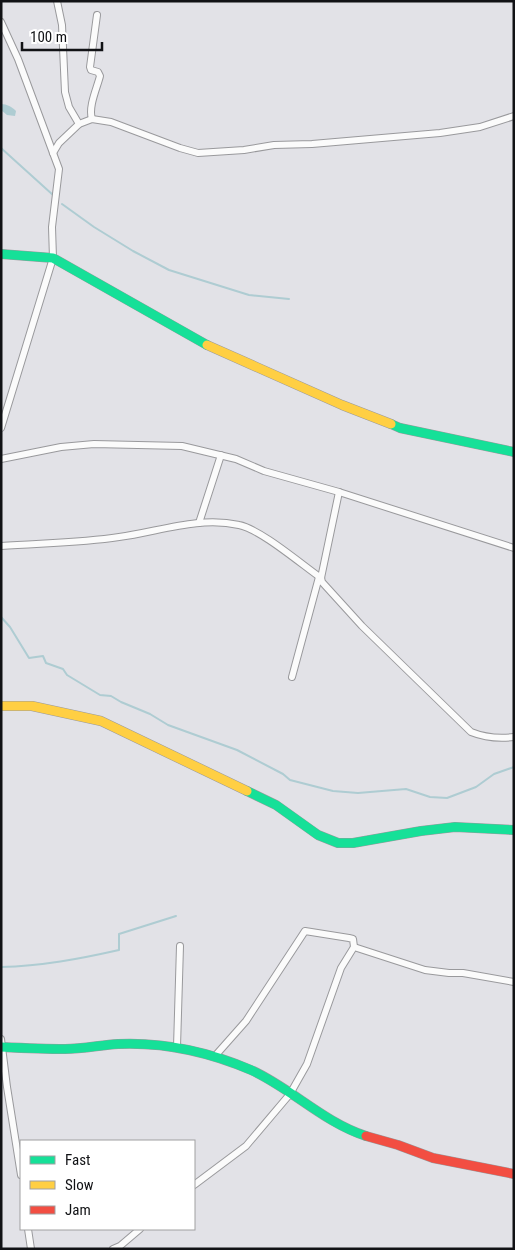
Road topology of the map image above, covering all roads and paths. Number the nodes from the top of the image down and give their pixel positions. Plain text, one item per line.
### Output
1 (57, 1) edge
2 (97, 15) dead end
3 (1, 22) edge
4 (514, 116) edge
5 (92, 119) junction
6 (79, 124) junction
7 (53, 153) junction
8 (1, 254) edge
9 (53, 258) junction
10 (1, 428) edge
11 (514, 452) edge
12 (221, 455) junction
13 (1, 459) edge
14 (338, 492) junction
15 (199, 523) junction
16 (1, 546) edge
17 (514, 548) edge
18 (320, 578) junction
19 (292, 677) dead end
20 (1, 706) edge
21 (514, 737) edge
22 (514, 830) edge
23 (180, 946) dead end
24 (354, 947) junction
25 (514, 982) edge
26 (2, 1045) edge
27 (177, 1047) junction
28 (215, 1056) junction
29 (290, 1094) junction
30 (20, 1169) edge
31 (514, 1174) edge
32 (195, 1184) edge
33 (28, 1230) edge
34 (139, 1230) edge
35 (30, 1249) edge
36 (113, 1249) edge

1 - 6 street
2 - 5 street
3 - 7 street
4 - 5 street
5 - 6 street
6 - 7 street
7 - 9 street
8 - 9 street
9 - 10 street
9 - 11 street
12 - 13 street
12 - 14 street
12 - 15 street
14 - 17 street
14 - 18 street
15 - 16 street
15 - 18 street
18 - 19 street
18 - 21 street
20 - 22 street
23 - 27 street
24 - 25 street
24 - 28 street
24 - 29 street
26 - 27 street
26 - 30 street
27 - 28 street
28 - 29 street
29 - 31 street
29 - 32 street
33 - 35 street
34 - 36 street

